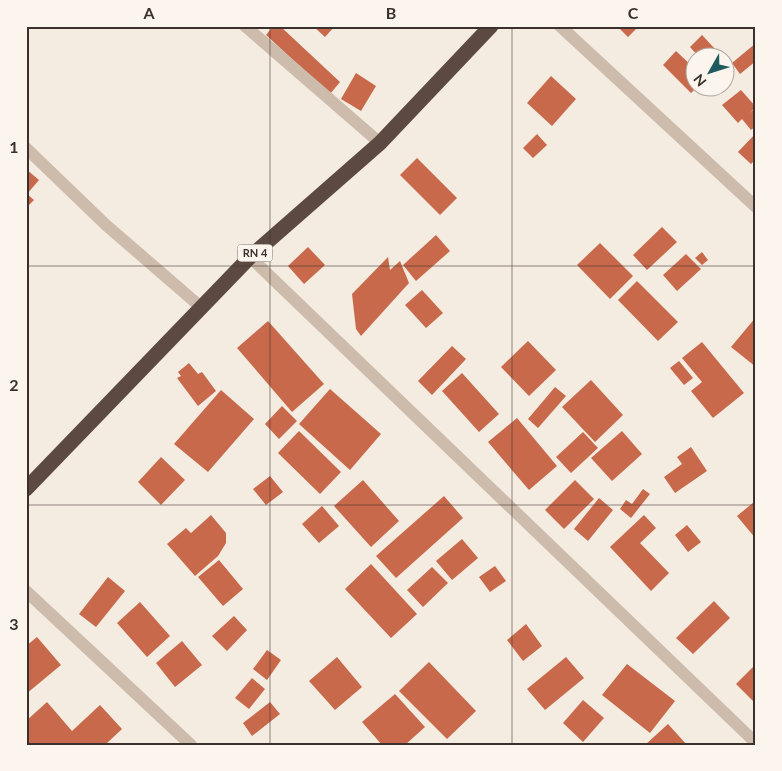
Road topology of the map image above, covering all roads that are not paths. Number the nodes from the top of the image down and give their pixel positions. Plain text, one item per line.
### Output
1 (245, 26) edge
2 (491, 26) edge
3 (560, 26) edge
4 (380, 143) junction
5 (26, 148) edge
6 (756, 207) edge
7 (250, 257) junction
8 (202, 308) junction
9 (26, 489) edge
10 (26, 590) edge
11 (756, 743) edge
12 (191, 745) edge

1 - 4 street
2 - 4 highway, RN 4
3 - 6 street
4 - 7 highway, RN 4
5 - 8 street
7 - 8 highway, RN 4
7 - 11 street
8 - 9 highway, RN 4
10 - 12 street

